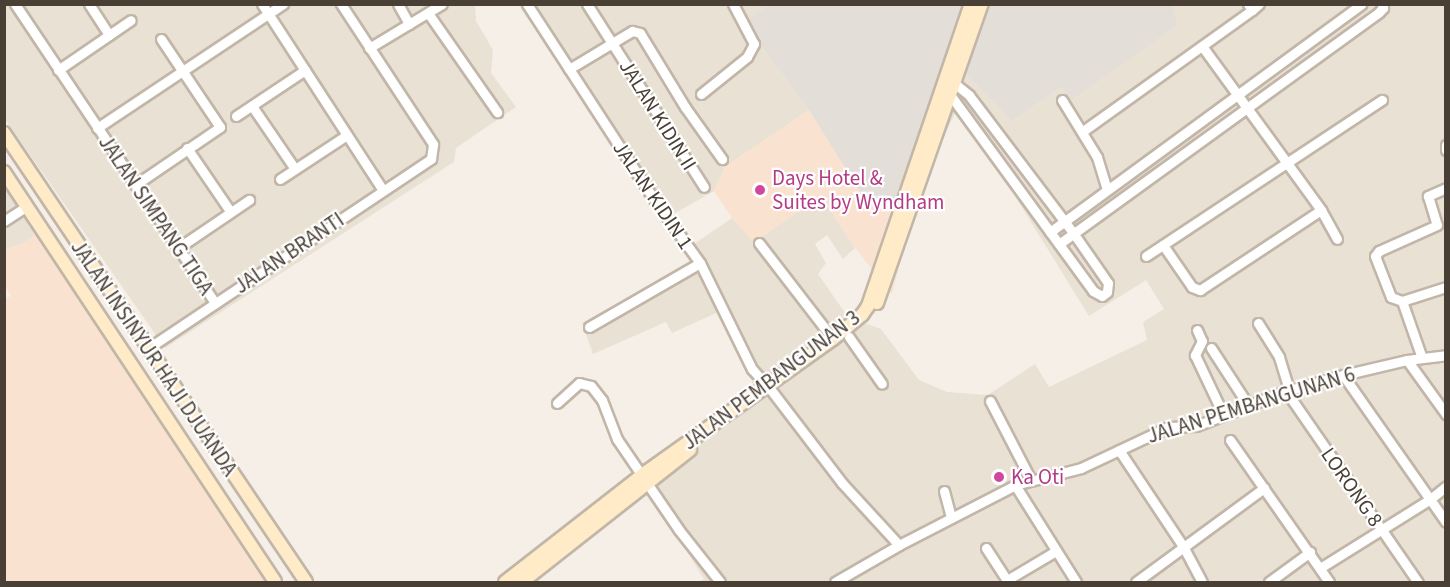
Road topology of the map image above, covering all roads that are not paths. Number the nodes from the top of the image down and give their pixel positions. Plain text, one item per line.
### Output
1 (89, 4) edge
2 (262, 4) edge
3 (283, 4) edge
4 (341, 4) edge
5 (398, 4) edge
6 (442, 4) edge
7 (527, 4) edge
8 (587, 4) edge
9 (733, 4) edge
10 (971, 4) edge
11 (982, 4) edge
12 (1362, 4) edge
13 (1382, 4) edge
14 (17, 5) edge
15 (1253, 6) edge
16 (428, 13) junction
17 (268, 14) junction
18 (131, 20) dead end
19 (409, 24) junction
20 (109, 35) junction
21 (161, 39) dead end
22 (613, 44) junction
23 (1202, 46) junction
24 (369, 48) junction
25 (569, 69) junction
26 (58, 70) junction
27 (305, 70) junction
28 (182, 71) junction
29 (951, 80) junction
30 (701, 94) dead end
31 (969, 95) junction
32 (950, 98) junction
33 (1238, 98) junction
34 (1062, 100) dead end
35 (1382, 100) dead end
36 (252, 106) junction
37 (1246, 109) junction
38 (497, 112) dead end
39 (236, 116) dead end
40 (97, 128) junction
41 (1083, 131) junction
42 (4, 132) edge
43 (347, 135) junction
44 (1446, 145) edge
45 (187, 148) junction
46 (1446, 150) edge
47 (722, 159) dead end
48 (1287, 163) junction
49 (295, 169) junction
50 (4, 172) edge
51 (280, 179) dead end
52 (135, 184) junction
53 (704, 187) dead end
54 (1446, 188) edge
55 (383, 190) junction
56 (1107, 190) junction
57 (249, 200) dead end
58 (27, 206) junction
59 (54, 209) junction
60 (1321, 210) junction
61 (230, 212) junction
62 (4, 221) edge
63 (37, 221) junction
64 (1064, 222) junction
65 (67, 230) junction
66 (1050, 232) junction
67 (1074, 234) junction
68 (1336, 239) dead end
69 (50, 241) junction
70 (759, 243) dead end
71 (1059, 244) junction
72 (1163, 245) junction
73 (178, 248) junction
74 (1146, 256) dead end
75 (700, 263) junction
76 (1446, 287) edge
77 (1402, 301) junction
78 (215, 303) junction
79 (1258, 323) dead end
80 (589, 327) dead end
81 (1197, 330) dead end
82 (849, 337) junction
83 (833, 339) junction
84 (1211, 348) dead end
85 (147, 349) junction
86 (1446, 355) edge
87 (1422, 358) junction
88 (1407, 360) junction
89 (1343, 375) junction
90 (882, 384) dead end
91 (769, 387) junction
92 (1288, 391) junction
93 (990, 401) dead end
94 (557, 403) dead end
95 (1248, 405) junction
96 (1223, 414) junction
97 (1446, 414) edge
98 (1230, 440) dead end
99 (1119, 450) junction
100 (645, 480) junction
101 (1032, 480) junction
102 (1015, 485) junction
103 (1446, 486) edge
104 (1264, 488) junction
105 (944, 491) dead end
106 (1429, 500) junction
107 (951, 518) junction
108 (1446, 522) edge
109 (1382, 529) junction
110 (899, 545) junction
111 (986, 548) dead end
112 (1184, 548) junction
113 (1056, 551) junction
114 (284, 552) junction
115 (1310, 552) junction
116 (263, 565) junction
117 (1320, 568) junction
118 (275, 582) edge
119 (306, 582) edge
120 (505, 582) edge
121 (522, 582) edge
122 (720, 582) edge
123 (835, 582) edge
124 (1076, 582) edge
125 (1136, 582) edge
126 (1202, 582) edge
127 (1269, 582) edge
128 (1329, 582) edge
129 (1418, 582) edge

1 - 20 street
2 - 17 street
3 - 17 street
4 - 24 street
5 - 19 street
6 - 16 street
7 - 25 street, JALAN KIDIN 1
8 - 22 street, JALAN KIDIN II
9 - 30 street
10 - 29 street, JALAN PEMBANGUNAN 3
11 - 29 street, JALAN PEMBANGUNAN 3
12 - 33 street
13 - 37 street
14 - 26 street, JALAN SIMPANG TIGA
15 - 23 street
16 - 19 street
16 - 38 street
17 - 27 street
17 - 28 street
18 - 20 street
19 - 24 street
20 - 26 street
21 - 28 street
22 - 25 street
22 - 47 street
22 - 53 street, JALAN KIDIN II
23 - 33 street
23 - 41 street
24 - 55 street, JALAN BRANTI
25 - 75 street, JALAN KIDIN 1
26 - 40 street, JALAN SIMPANG TIGA
27 - 36 street
27 - 43 street
28 - 40 street
28 - 45 street
29 - 31 street
29 - 32 street, JALAN PEMBANGUNAN 3
31 - 32 street
31 - 64 street
32 - 66 street
32 - 82 street, JALAN PEMBANGUNAN 3
32 - 83 street, JALAN PEMBANGUNAN 3
33 - 37 street
33 - 56 street
34 - 41 street
35 - 48 street
36 - 39 street
36 - 49 street
37 - 48 street
37 - 67 street
40 - 52 street, JALAN SIMPANG TIGA
41 - 56 street
42 - 59 street, JALAN INSINYUR HAJI DJUANDA
43 - 49 street
43 - 55 street
44 - 46 street
45 - 52 street
45 - 61 street
48 - 60 street
48 - 72 street
49 - 51 street
50 - 58 street, JALAN INSINYUR HAJI DJUANDA
52 - 73 street, JALAN SIMPANG TIGA
54 - 77 street
55 - 78 street, JALAN BRANTI
56 - 64 street
57 - 61 street
58 - 62 street
58 - 63 street, JALAN INSINYUR HAJI DJUANDA
59 - 63 street
59 - 65 street, JALAN INSINYUR HAJI DJUANDA
60 - 68 street
60 - 72 street
61 - 73 street
63 - 69 street, JALAN INSINYUR HAJI DJUANDA
64 - 66 street
64 - 67 street
65 - 69 street
65 - 85 street, JALAN INSINYUR HAJI DJUANDA
66 - 71 street
67 - 71 street
67 - 71 street
69 - 116 street, JALAN INSINYUR HAJI DJUANDA
70 - 83 street
72 - 74 street
73 - 78 street, JALAN SIMPANG TIGA
75 - 80 street
75 - 91 street, JALAN KIDIN 1
76 - 77 street
77 - 87 street
78 - 85 street, JALAN BRANTI
79 - 92 street, LORONG 8
81 - 96 street
82 - 90 street
82 - 91 street, JALAN PEMBANGUNAN 3
83 - 91 street, JALAN PEMBANGUNAN 3
84 - 95 street
85 - 114 street, JALAN INSINYUR HAJI DJUANDA
86 - 87 street, JALAN PEMBANGUNAN 6
87 - 88 street, JALAN PEMBANGUNAN 6
88 - 89 street, JALAN PEMBANGUNAN 6
88 - 97 street
89 - 92 street, JALAN PEMBANGUNAN 6
89 - 106 street
91 - 100 street, JALAN PEMBANGUNAN 3
91 - 110 street, JALAN KIDIN 1
92 - 95 street, JALAN PEMBANGUNAN 6
92 - 109 street, LORONG 8
93 - 101 street
94 - 100 street
95 - 96 street, JALAN PEMBANGUNAN 6
96 - 99 street, JALAN PEMBANGUNAN 6
98 - 104 street
99 - 101 street, JALAN PEMBANGUNAN 6
99 - 112 street
100 - 120 street, JALAN PEMBANGUNAN 3
100 - 121 street, JALAN PEMBANGUNAN 3
100 - 122 street
101 - 102 street, JALAN PEMBANGUNAN 6
102 - 107 street, JALAN PEMBANGUNAN 6
102 - 113 street
103 - 106 street
104 - 112 street
104 - 115 street
105 - 107 street
106 - 108 street
106 - 109 street
107 - 110 street, JALAN PEMBANGUNAN 6
109 - 117 street
109 - 129 street, LORONG 8
110 - 123 street, JALAN PEMBANGUNAN 6
111 - 113 street
112 - 125 street
112 - 126 street
113 - 124 street
114 - 116 street
114 - 119 street, JALAN INSINYUR HAJI DJUANDA
115 - 117 street
115 - 127 street
116 - 118 street, JALAN INSINYUR HAJI DJUANDA
117 - 128 street

